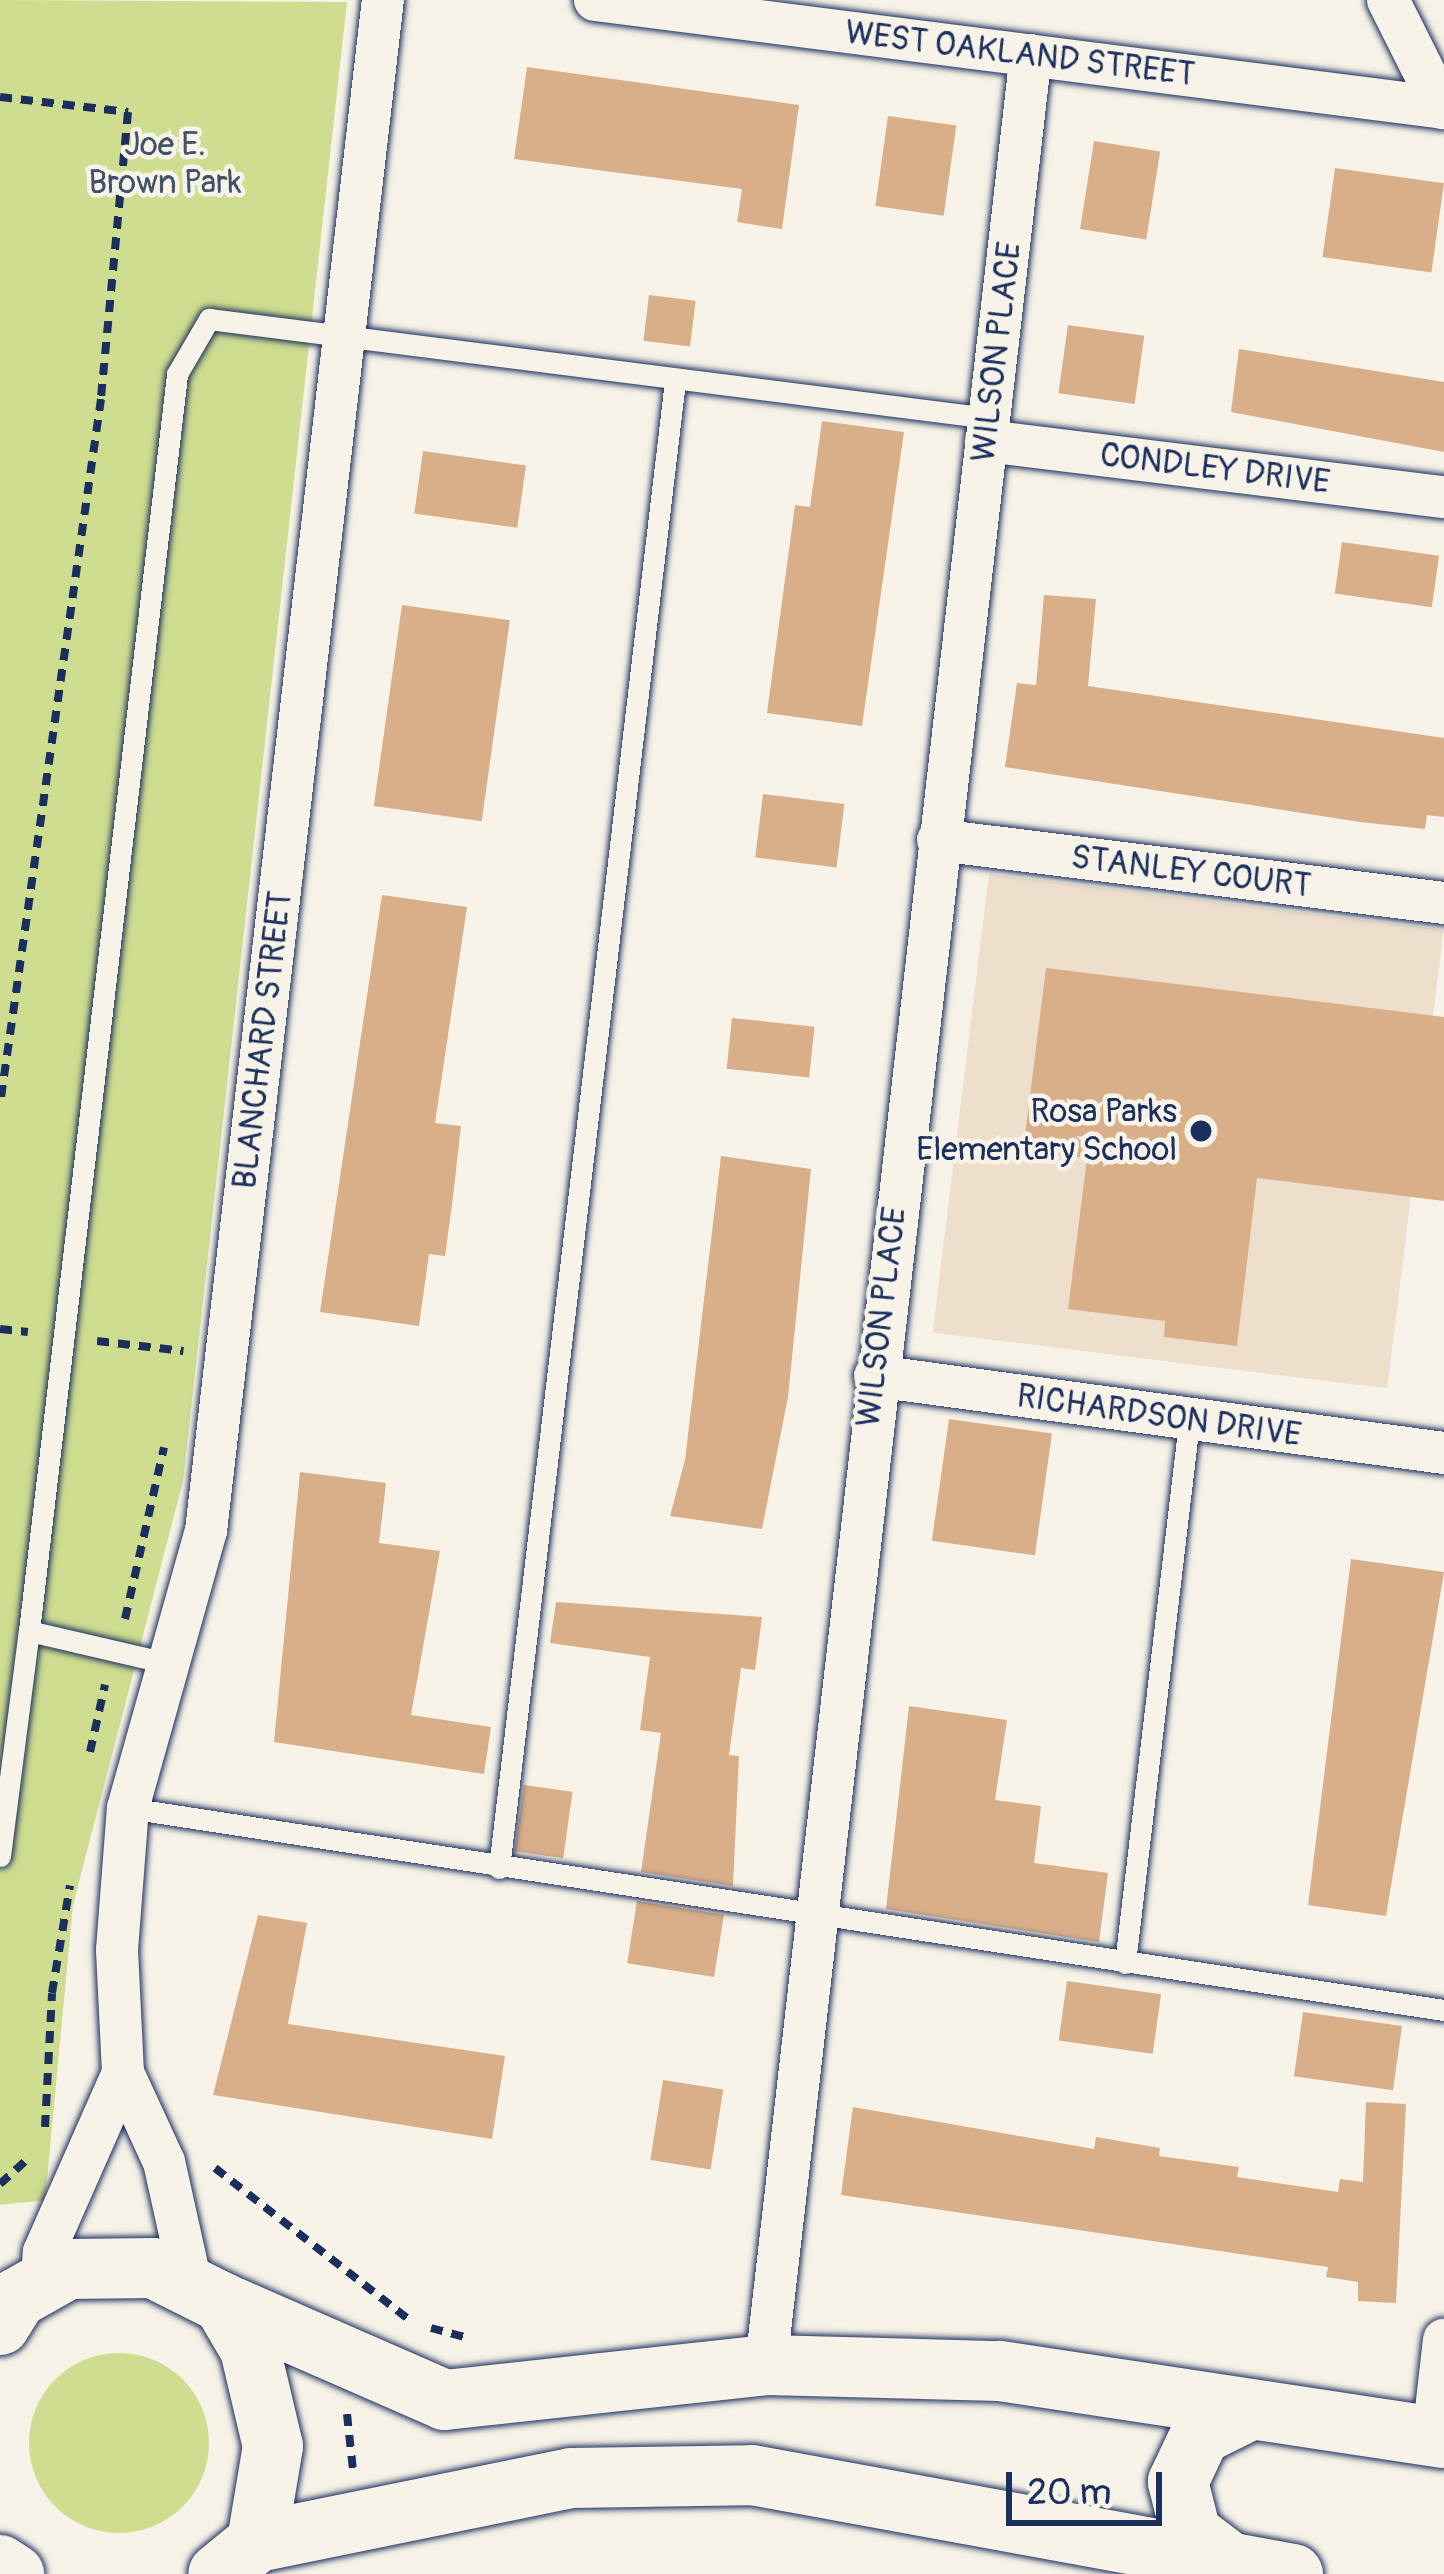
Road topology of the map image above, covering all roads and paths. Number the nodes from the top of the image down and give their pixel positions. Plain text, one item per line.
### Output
1 (383, 0) edge
2 (595, 0) edge
3 (1388, 0) edge
4 (1031, 55) junction
5 (0, 97) edge
6 (1443, 108) edge
7 (345, 339) junction
8 (675, 380) junction
9 (987, 430) junction
10 (1444, 497) edge
11 (938, 840) junction
12 (1444, 903) edge
13 (0, 1104) edge
14 (0, 1329) edge
15 (32, 1333) dead end
16 (86, 1340) dead end
17 (184, 1351) dead end
18 (875, 1376) junction
19 (1189, 1422) junction
20 (1444, 1453) edge
21 (29, 1631) junction
22 (167, 1664) junction
23 (128, 1808) junction
24 (3, 1811) edge
25 (0, 1856) edge
26 (499, 1868) junction
27 (812, 1913) junction
28 (1125, 1964) junction
29 (1444, 2010) edge
30 (123, 2073) junction
31 (204, 2149) dead end
32 (206, 2291) junction
33 (18, 2295) edge
34 (400, 2311) dead end
35 (1444, 2340) edge
36 (766, 2365) junction
37 (367, 2371) junction
38 (1246, 2412) junction
39 (1438, 2437) edge
40 (370, 2519) junction
41 (244, 2561) edge
42 (1232, 2564) junction
43 (0, 2565) edge
44 (14, 2574) edge
45 (1293, 2574) edge

1 - 7 street, BLANCHARD STREET
2 - 4 street, WEST OAKLAND STREET
3 - 6 street
4 - 6 street, WEST OAKLAND STREET
4 - 9 street, WILSON PLACE
5 - 13 path
7 - 8 lane
7 - 21 lane
7 - 22 street, BLANCHARD STREET
8 - 9 lane
8 - 26 lane
9 - 10 street, CONDLEY DRIVE
9 - 11 street, WILSON PLACE
11 - 12 street, STANLEY COURT
11 - 18 street, WILSON PLACE
14 - 15 path
16 - 17 path
18 - 19 street, RICHARDSON DRIVE
18 - 27 street, WILSON PLACE
19 - 20 street, RICHARDSON DRIVE
19 - 28 lane
21 - 22 lane
21 - 24 lane
22 - 23 street, BLANCHARD STREET
23 - 26 lane
23 - 30 street, BLANCHARD STREET
24 - 25 lane
26 - 27 lane
27 - 28 lane
27 - 36 street, WILSON PLACE
28 - 29 lane
30 - 32 street
30 - 33 street
31 - 34 path
32 - 33 main road
32 - 37 main road
32 - 41 main road
35 - 39 street
36 - 37 main road
36 - 38 main road
37 - 40 path
38 - 39 main road
38 - 42 main road
40 - 41 main road
40 - 42 main road
42 - 45 main road
43 - 44 main road

